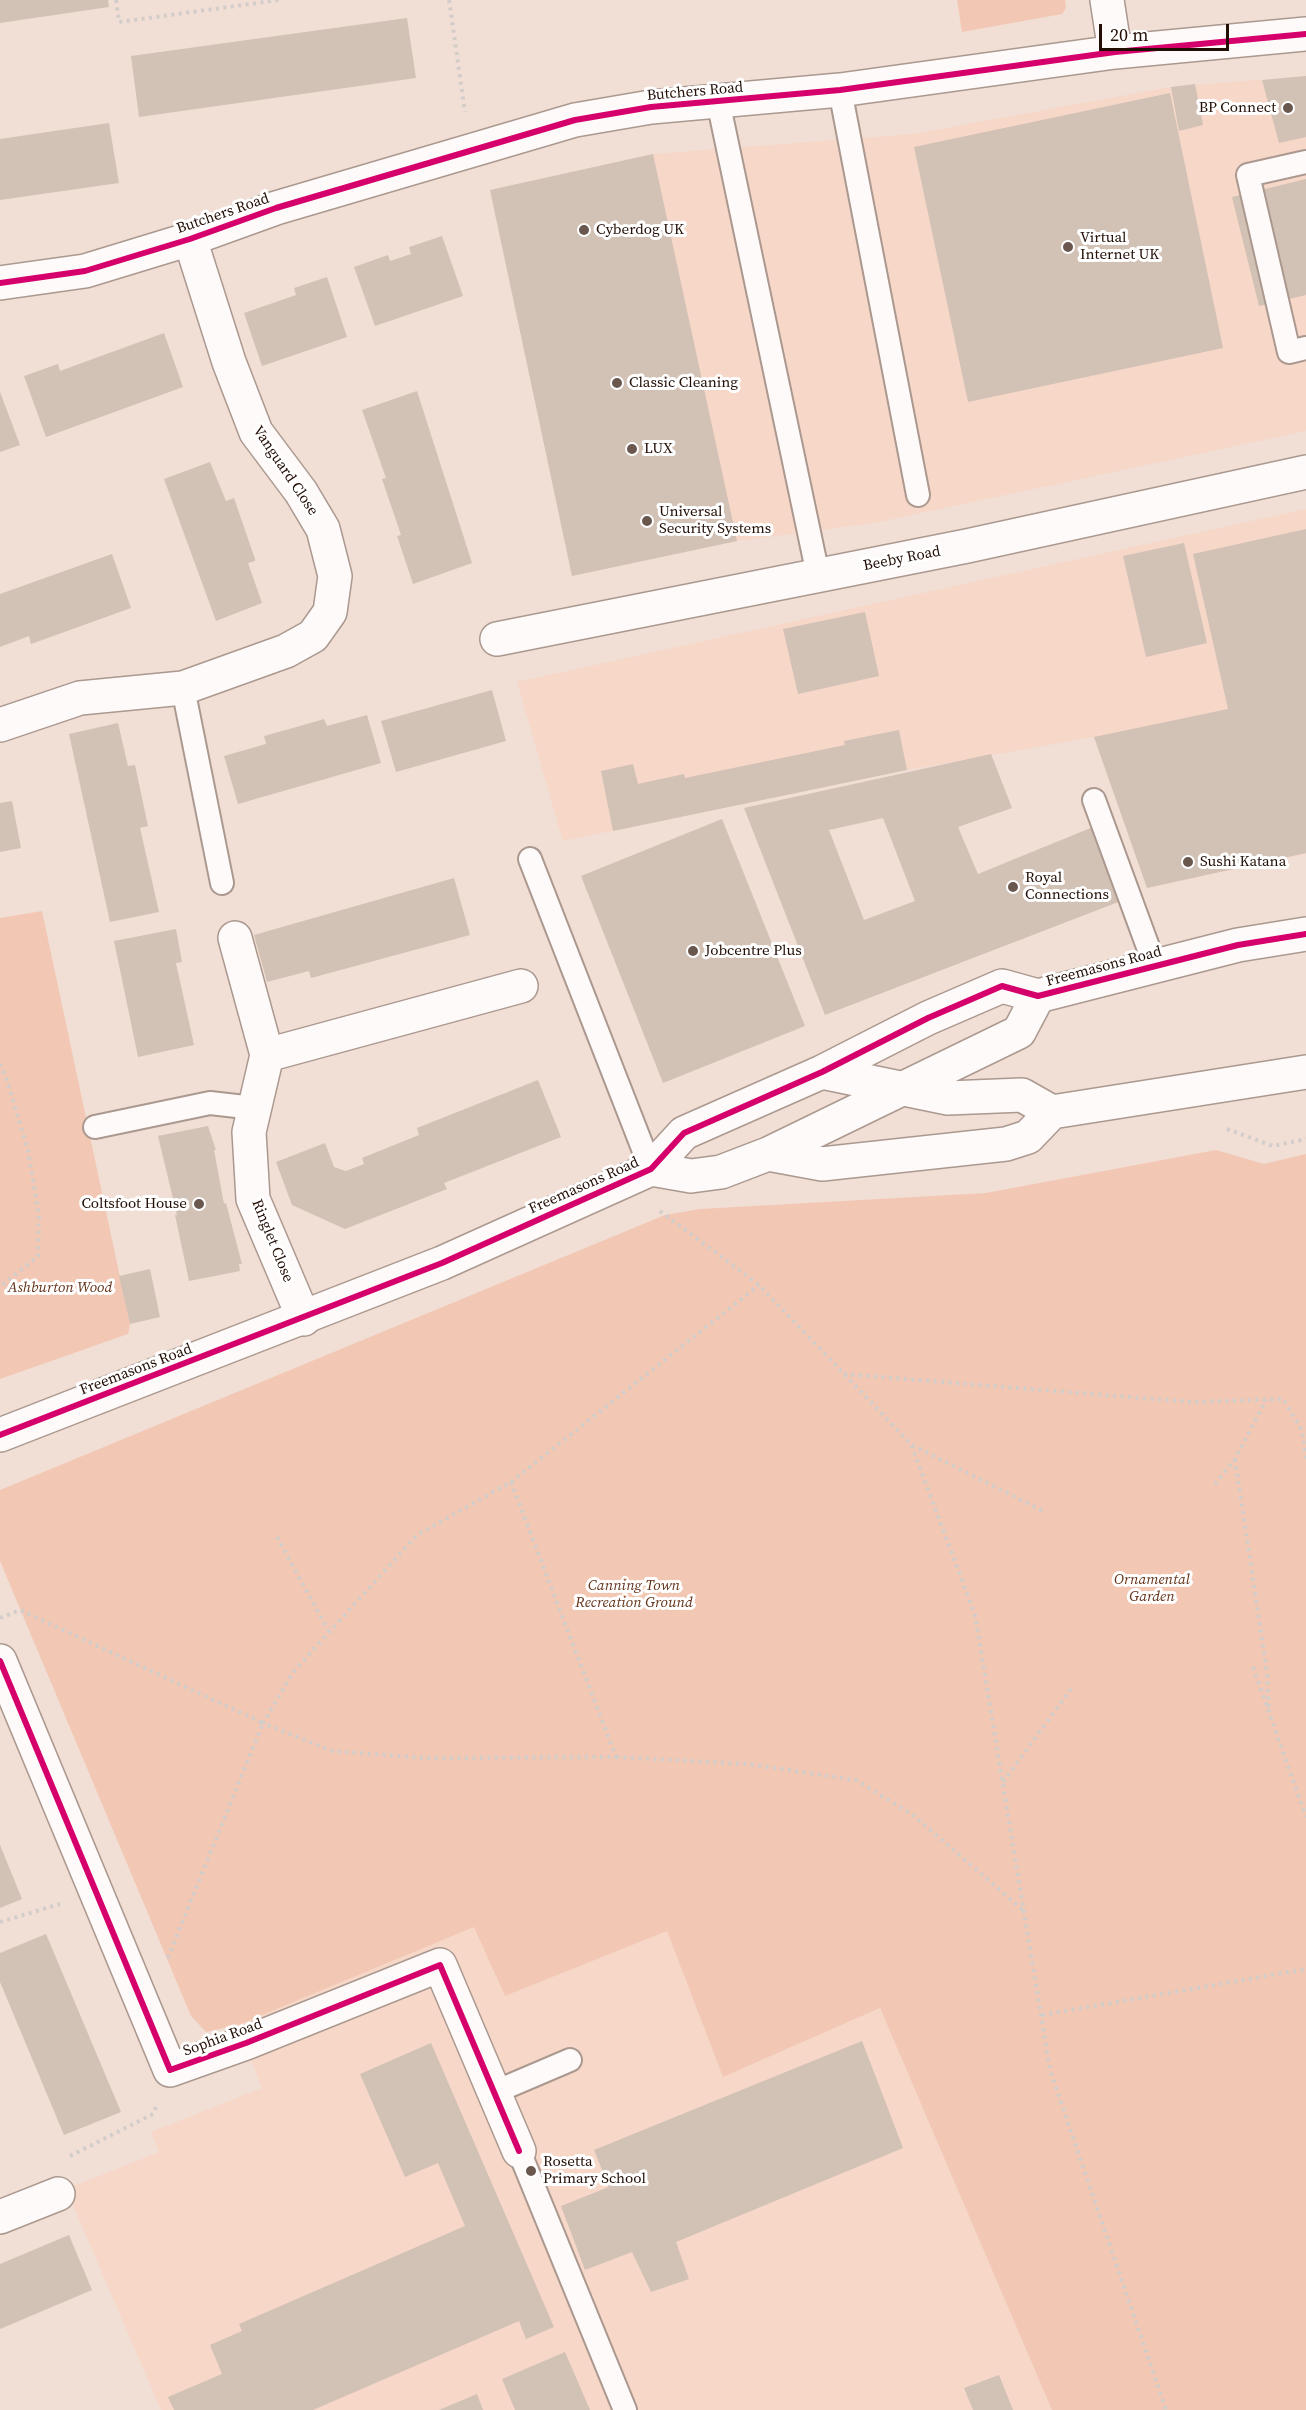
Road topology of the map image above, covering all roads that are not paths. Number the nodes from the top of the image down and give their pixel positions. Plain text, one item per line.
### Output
1 (1107, 0) edge
2 (1306, 34) edge
3 (1115, 52) junction
4 (840, 90) junction
5 (718, 101) junction
6 (1306, 162) edge
7 (190, 239) junction
8 (0, 284) edge
9 (1305, 351) edge
10 (1306, 472) edge
11 (918, 495) dead end
12 (818, 575) junction
13 (497, 639) dead end
14 (183, 688) junction
15 (0, 725) edge
16 (1094, 800) dead end
17 (530, 860) dead end
18 (222, 883) dead end
19 (1306, 933) edge
20 (235, 938) dead end
21 (1155, 966) junction
22 (520, 986) dead end
23 (1038, 996) junction
24 (267, 1054) junction
25 (822, 1072) junction
26 (1306, 1072) edge
27 (902, 1088) junction
28 (255, 1108) junction
29 (1052, 1112) junction
30 (96, 1127) dead end
31 (768, 1154) junction
32 (651, 1169) junction
33 (304, 1319) junction
34 (0, 1435) edge
35 (0, 1661) edge
36 (570, 2060) dead end
37 (495, 2092) junction
38 (519, 2151) joint
39 (58, 2194) road end
40 (0, 2217) edge
41 (625, 2410) edge

1 - 3 street
2 - 3 street, Butchers Road
3 - 4 street, Butchers Road
4 - 5 street, Butchers Road
4 - 11 lane
5 - 7 street, Butchers Road
5 - 12 lane
6 - 9 lane
7 - 8 street, Butchers Road
7 - 14 street, Vanguard Close
10 - 12 street, Beeby Road
12 - 13 street, Beeby Road
14 - 15 street, Vanguard Close
14 - 18 lane
16 - 21 lane
17 - 32 lane
19 - 21 street, Freemasons Road
20 - 24 street, Ringlet Close
21 - 23 street, Freemasons Road
22 - 24 street
23 - 25 street, Freemasons Road
23 - 27 street, Freemasons Road
24 - 28 street, Ringlet Close
25 - 27 street
25 - 32 street, Freemasons Road
26 - 29 street
27 - 29 street
27 - 31 street, Freemasons Road
28 - 30 lane
28 - 33 street, Ringlet Close
29 - 31 street
31 - 32 street, Freemasons Road
32 - 33 street, Freemasons Road
33 - 34 street, Freemasons Road
35 - 37 street, Sophia Road
36 - 37 lane
37 - 38 street, Sophia Road
38 - 41 lane
39 - 40 street

